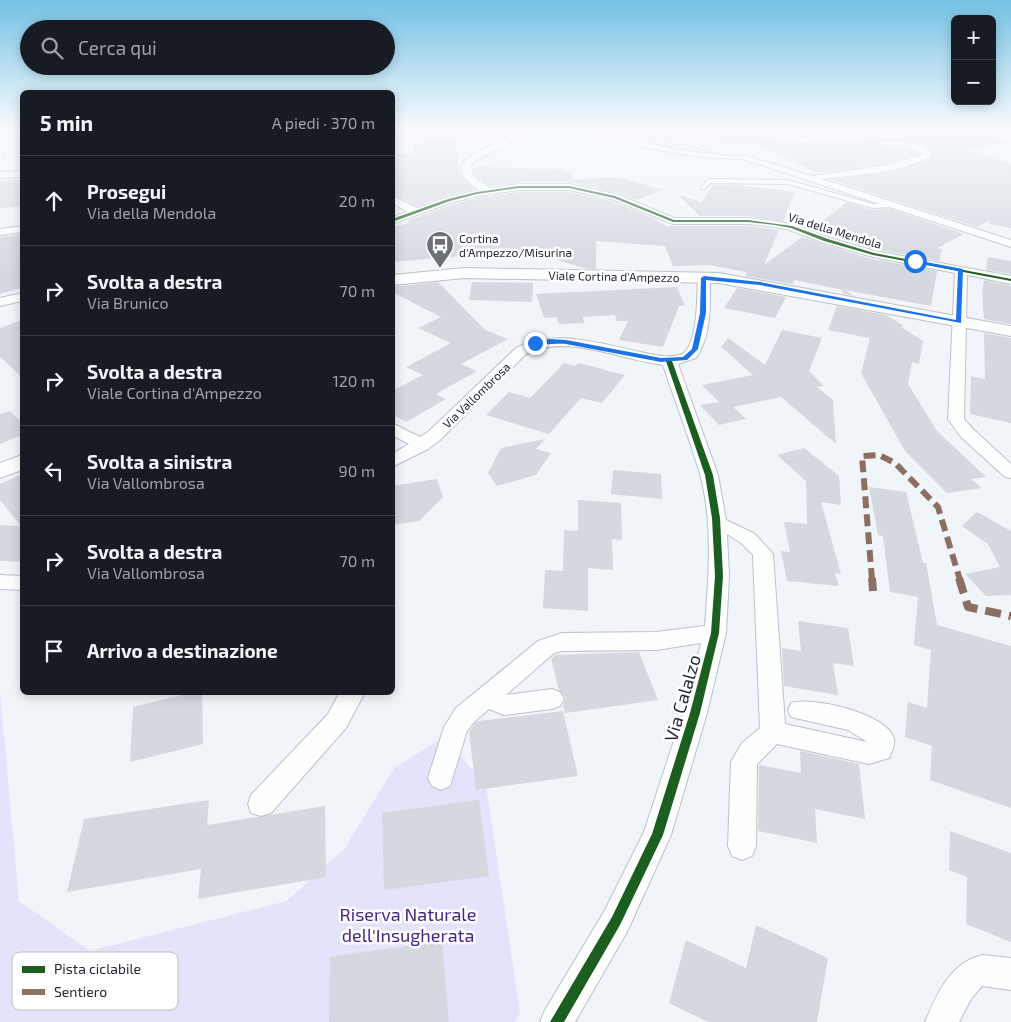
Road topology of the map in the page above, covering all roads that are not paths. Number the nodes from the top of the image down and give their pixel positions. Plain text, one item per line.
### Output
1 (469, 177) edge
2 (805, 177) edge
3 (819, 177) edge
4 (810, 178) junction
5 (782, 182) junction
6 (703, 188) dead end
7 (488, 191) junction
8 (836, 198) dead end
9 (395, 201) edge
10 (895, 205) junction
11 (416, 212) junction
12 (395, 220) edge
13 (20, 229) edge
14 (0, 232) edge
15 (1011, 244) edge
16 (961, 270) junction
17 (704, 278) junction
18 (395, 280) edge
19 (1011, 280) edge
20 (20, 297) edge
21 (0, 302) edge
22 (959, 322) junction
23 (1011, 332) edge
24 (669, 361) junction
25 (395, 430) edge
26 (422, 445) junction
27 (395, 460) edge
28 (20, 463) edge
29 (0, 471) edge
30 (1011, 473) edge
31 (716, 522) junction
32 (0, 582) edge
33 (20, 583) edge
34 (715, 633) junction
35 (351, 695) edge
36 (486, 698) junction
37 (552, 700) dead end
38 (800, 710) dead end
39 (773, 732) junction
40 (441, 778) dead end
41 (261, 804) dead end
42 (742, 846) dead end
43 (1011, 974) edge
44 (557, 1022) edge
45 (942, 1022) edge

1 - 7 street
2 - 4 street
3 - 4 street
4 - 10 street
5 - 6 lane
5 - 8 lane
5 - 10 lane
7 - 11 street, Via della Mendola
7 - 16 street, Via della Mendola
9 - 11 street
10 - 15 street
11 - 12 street, Via della Mendola
13 - 14 street
16 - 19 street, Via della Mendola
16 - 22 street
17 - 18 street, Viale Cortina d'Ampezzo
17 - 22 street, Viale Cortina d'Ampezzo
17 - 24 street, Via Vallombrosa
20 - 21 street
22 - 23 street, Viale Cortina d'Ampezzo
22 - 30 street
24 - 26 street, Via Vallombrosa
24 - 31 street, Via Calalzo
25 - 26 street
26 - 27 street, Via Vallombrosa
28 - 29 street
31 - 34 street, Via Calalzo
31 - 39 street
32 - 33 street
34 - 36 street
34 - 44 street, Via Calalzo
35 - 41 street
36 - 37 street
36 - 40 street
38 - 39 street
39 - 42 street
43 - 45 street

